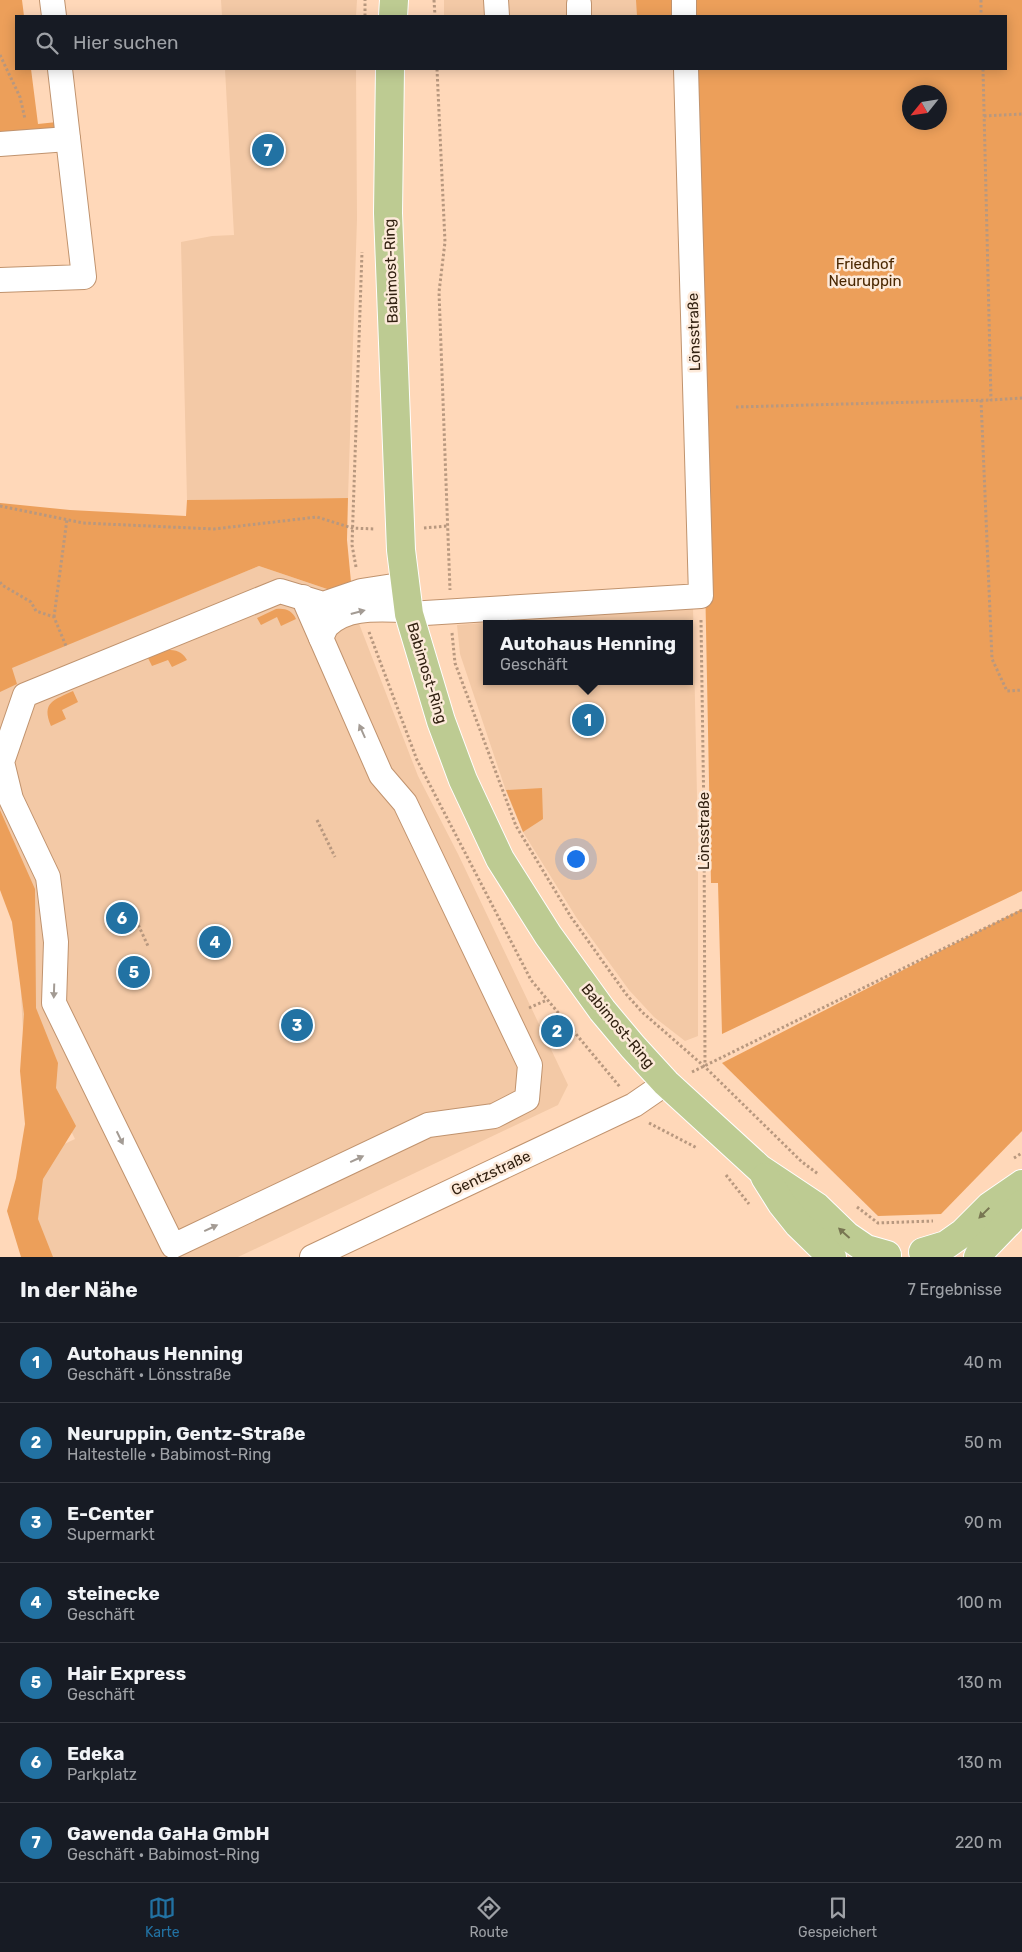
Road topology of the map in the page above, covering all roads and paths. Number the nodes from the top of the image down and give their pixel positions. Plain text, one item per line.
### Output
1 (52, 0) edge
2 (365, 0) edge
3 (394, 0) edge
4 (434, 0) edge
5 (496, 0) edge
6 (684, 0) edge
7 (981, 0) edge
8 (54, 15) edge
9 (365, 15) edge
10 (393, 15) edge
11 (435, 15) edge
12 (497, 15) edge
13 (684, 15) edge
14 (981, 15) edge
15 (0, 55) edge
16 (60, 70) edge
17 (390, 70) edge
18 (437, 70) edge
19 (686, 70) edge
20 (983, 70) edge
21 (1022, 114) edge
22 (984, 116) junction
23 (68, 139) junction
24 (29, 142) junction
25 (0, 144) edge
26 (362, 252) dead end
27 (0, 280) edge
28 (1022, 398) edge
29 (981, 400) junction
30 (991, 400) junction
31 (736, 407) dead end
32 (0, 506) edge
33 (67, 519) junction
34 (352, 528) junction
35 (0, 582) edge
36 (701, 596) junction
37 (303, 598) junction
38 (362, 600) junction
39 (408, 603) junction
40 (450, 612) junction
41 (54, 616) junction
42 (321, 638) junction
43 (66, 646) dead end
44 (1022, 690) edge
45 (317, 820) dead end
46 (335, 857) dead end
47 (130, 907) dead end
48 (1022, 910) edge
49 (148, 946) dead end
50 (704, 1067) junction
51 (666, 1083) junction
52 (634, 1105) junction
53 (702, 1150) dead end
54 (1022, 1153) edge
55 (721, 1169) dead end
56 (760, 1169) junction
57 (1014, 1173) edge
58 (825, 1180) dead end
59 (854, 1204) dead end
60 (1022, 1204) edge
61 (751, 1205) dead end
62 (937, 1221) dead end
63 (929, 1254) edge
64 (885, 1256) edge
65 (312, 1257) edge
66 (832, 1257) edge
67 (978, 1257) edge

1 - 8 street
2 - 9 path
3 - 10 main road
4 - 11 path
5 - 12 street
6 - 13 street
7 - 14 path
15 - 24 path
16 - 23 street
17 - 39 main road, Babimost-Ring
18 - 40 path
19 - 36 street, Lönsstraße
20 - 22 path
21 - 22 path
22 - 30 path
23 - 24 street
23 - 27 street
24 - 25 street
26 - 34 path
28 - 30 path
29 - 30 path
29 - 31 path
29 - 44 path
32 - 33 path
33 - 34 path
33 - 41 path
34 - 38 path
35 - 41 path
36 - 40 street
36 - 50 path, Lönsstraße
37 - 38 street
37 - 42 street
37 -> 42 street
38 - 39 street
42 -> 38 street
38 - 52 path
39 - 40 street
39 - 51 main road, Babimost-Ring
40 - 50 path
41 - 43 path
45 - 46 path
47 - 49 path
48 - 50 path
50 - 51 path
50 - 58 path
51 - 52 street, Gentzstraße
51 - 56 main road, Babimost-Ring
52 - 53 path
52 - 65 street, Gentzstraße
54 - 57 path
55 - 61 path
64 -> 56 main road, Babimost-Ring
56 - 66 main road, Babimost-Ring
57 -> 63 main road
59 - 62 path
60 - 67 main road
63 - 64 main road

